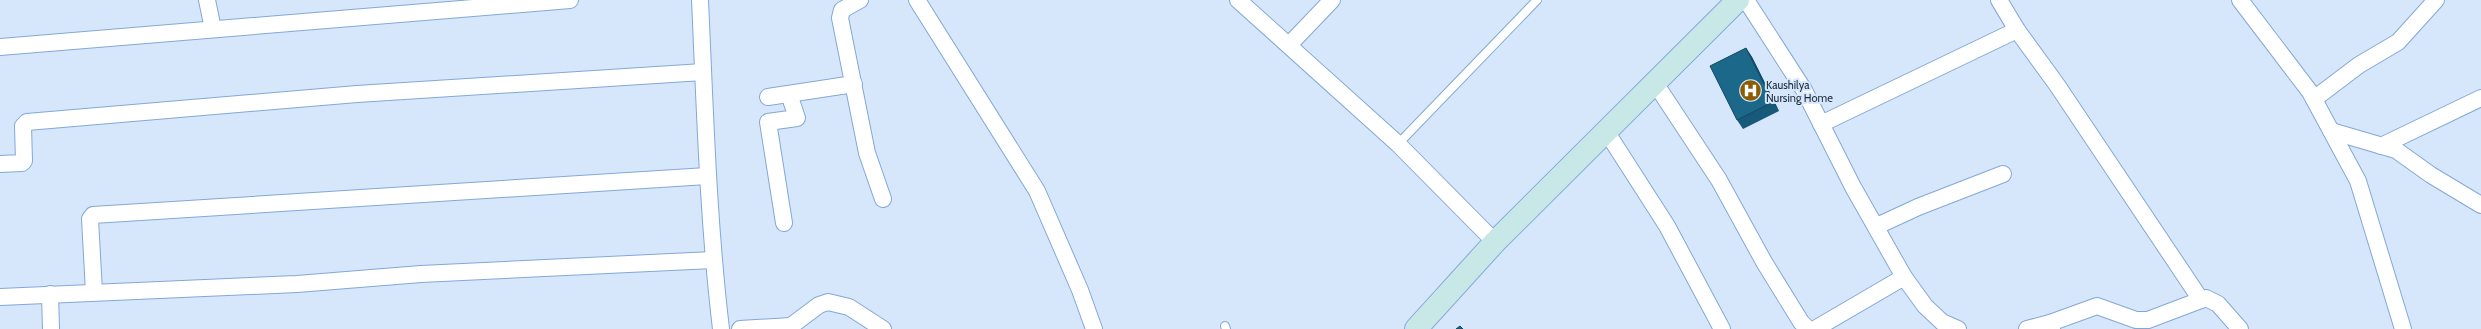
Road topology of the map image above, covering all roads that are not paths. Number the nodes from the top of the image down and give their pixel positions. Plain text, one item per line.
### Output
1 (207, 0) edge
2 (570, 0) edge
3 (700, 0) edge
4 (860, 0) edge
5 (917, 0) edge
6 (1238, 0) edge
7 (1332, 0) edge
8 (1537, 0) edge
9 (1738, 0) edge
10 (1746, 0) edge
11 (1999, 0) edge
12 (2240, 0) edge
13 (2436, 0) edge
14 (213, 29) junction
15 (2017, 30) junction
16 (1288, 45) junction
17 (0, 47) edge
18 (703, 72) junction
19 (1655, 82) junction
20 (854, 84) junction
21 (789, 94) junction
22 (768, 97) dead end
23 (2481, 98) edge
24 (2314, 99) junction
25 (1821, 124) junction
26 (1606, 131) junction
27 (2331, 131) junction
28 (1398, 144) junction
29 (2381, 146) junction
30 (0, 164) edge
31 (2003, 174) dead end
32 (707, 176) junction
33 (882, 199) dead end
34 (2481, 205) edge
35 (784, 222) dead end
36 (1877, 226) junction
37 (1494, 242) junction
38 (713, 260) junction
39 (1904, 277) junction
40 (94, 292) junction
41 (50, 294) junction
42 (0, 297) edge
43 (2200, 300) junction
44 (2051, 326) edge
45 (51, 329) edge
46 (721, 329) edge
47 (740, 329) edge
48 (883, 329) edge
49 (1094, 329) edge
50 (1416, 329) edge
51 (1722, 329) edge
52 (1808, 329) edge
53 (1815, 329) edge
54 (1958, 329) edge
55 (2027, 329) edge
56 (2240, 329) edge
57 (2403, 329) edge

1 - 14 street
2 - 14 street
3 - 18 street
4 - 20 street
5 - 49 street
6 - 16 street
7 - 16 street
8 - 28 lane
9 - 19 main road
10 - 25 street
11 - 15 street
12 - 24 street
13 - 24 street
14 - 17 street
15 - 25 street
15 - 43 street
16 - 28 street
18 - 30 street
18 - 32 street
19 - 26 main road
19 - 52 street
20 - 21 street
20 - 33 street
21 - 22 street
21 - 35 street
23 - 29 street
24 - 27 street
25 - 36 street
26 - 37 main road
26 - 51 street
27 - 29 street
27 - 57 street
28 - 37 street
29 - 34 street
31 - 36 street
32 - 38 street
32 - 40 street
36 - 39 street
37 - 50 main road
38 - 40 street
38 - 46 street
39 - 53 street
39 - 54 street
40 - 41 street
41 - 42 street
41 - 45 street
43 - 44 street
43 - 56 street
44 - 55 street
47 - 48 street

